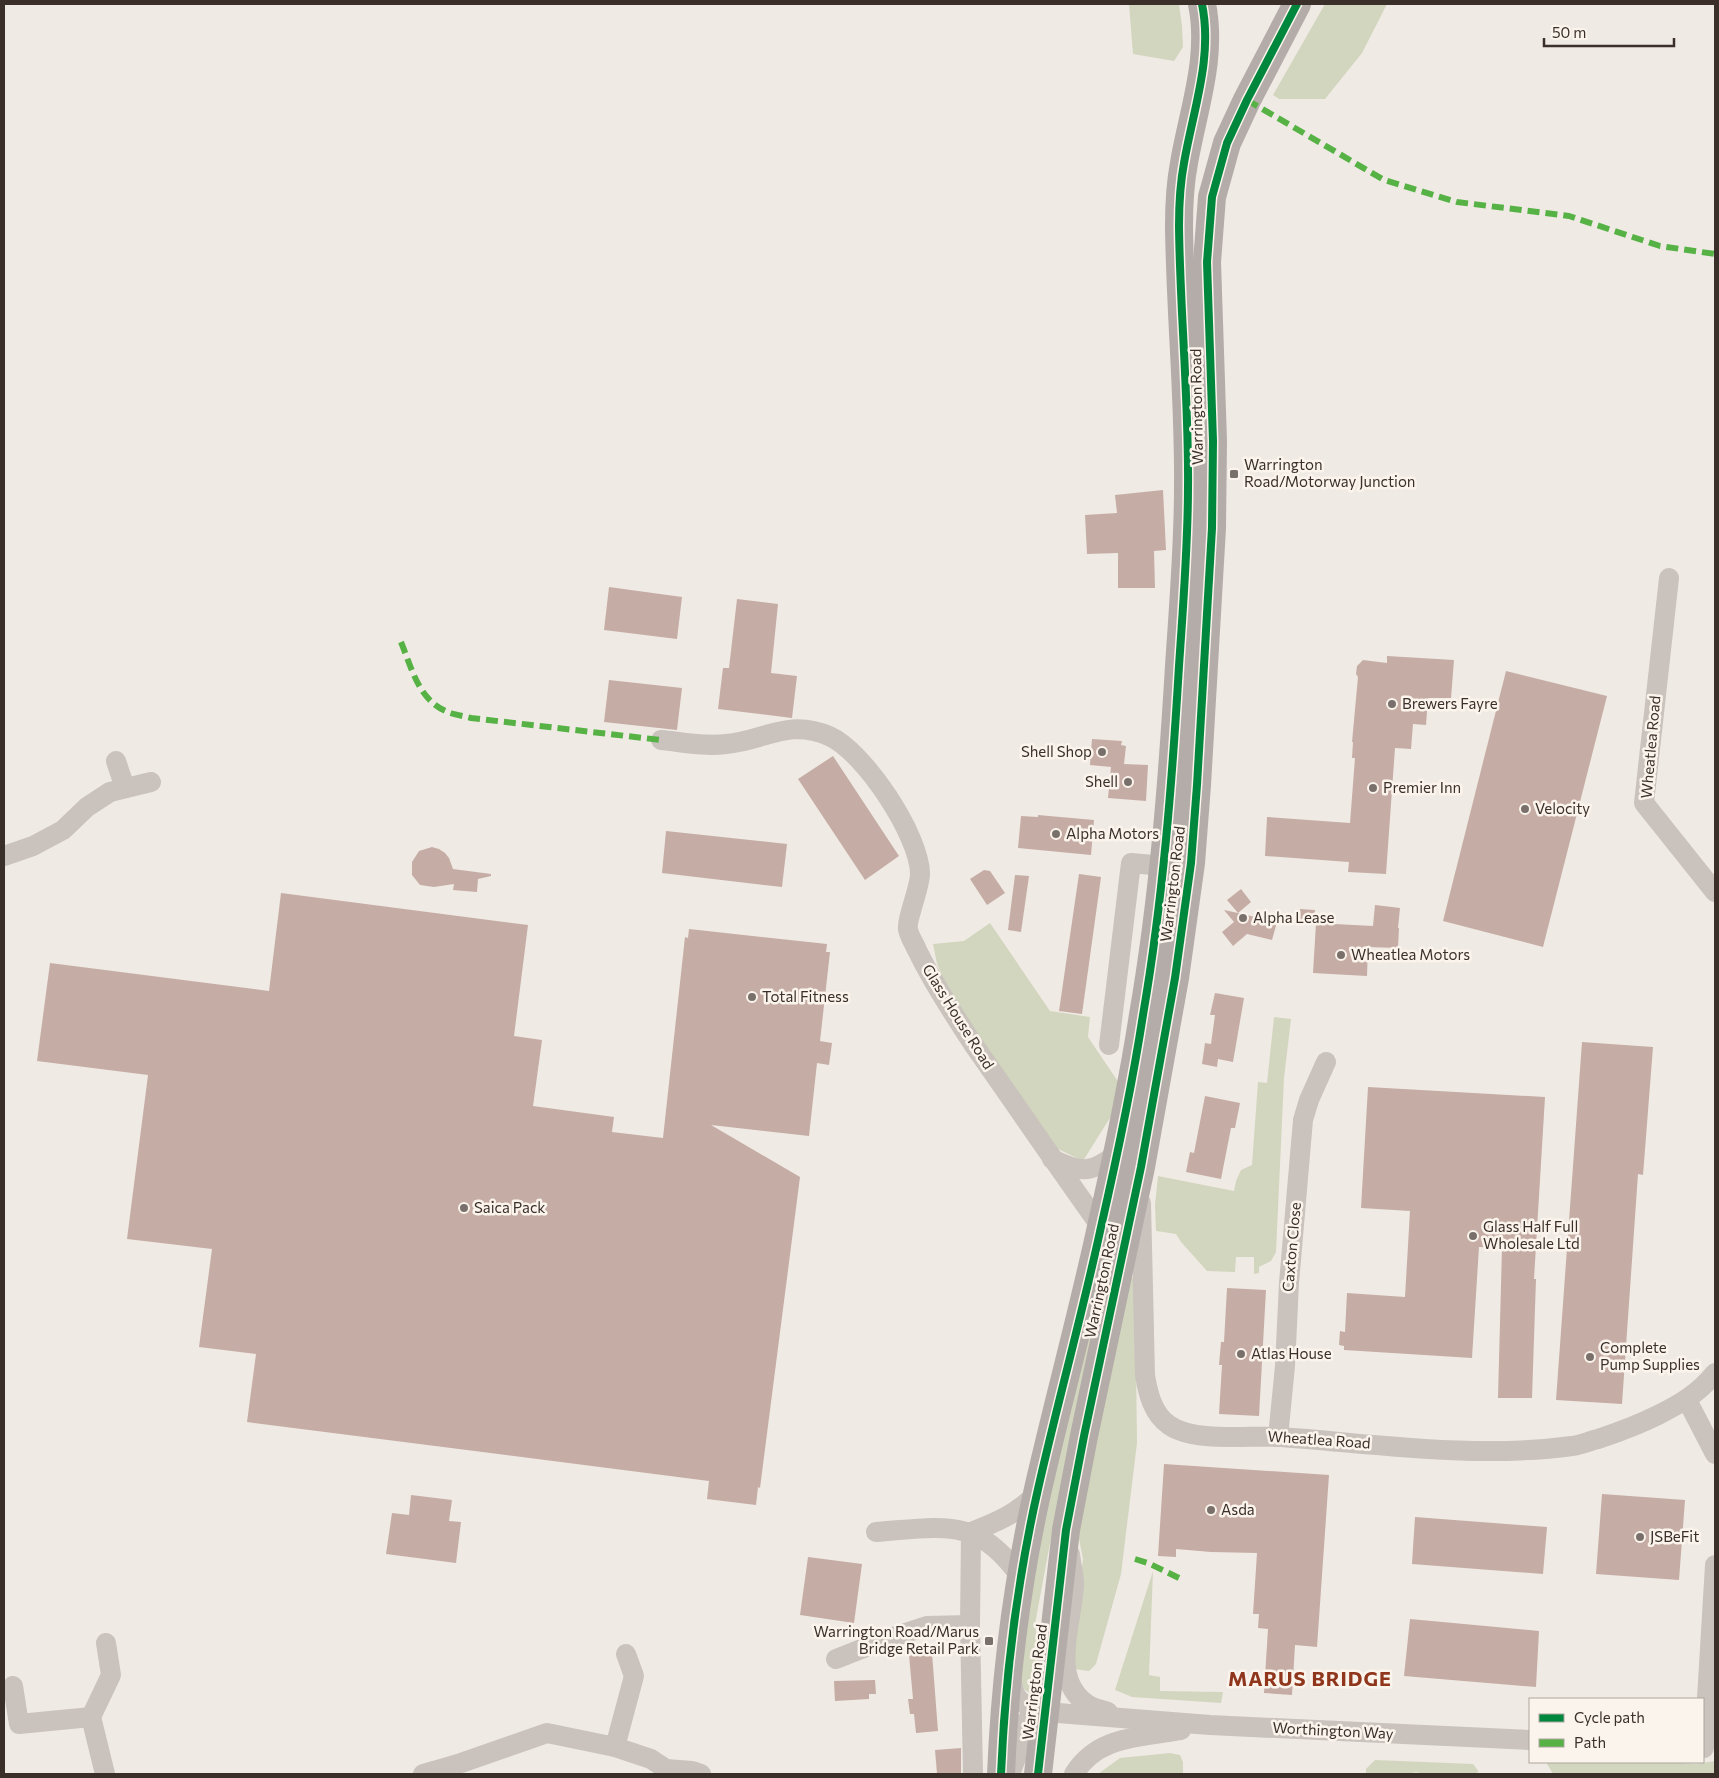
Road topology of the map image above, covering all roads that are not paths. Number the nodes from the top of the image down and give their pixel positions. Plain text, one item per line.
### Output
1 (1202, 4) edge
2 (1297, 4) edge
3 (1669, 578) dead end
4 (661, 740) dead end
5 (116, 761) dead end
6 (151, 782) dead end
7 (125, 788) junction
8 (4, 856) edge
9 (1164, 866) junction
10 (1715, 892) edge
11 (1104, 1032) dead end
12 (1326, 1062) dead end
13 (1116, 1154) junction
14 (1052, 1159) junction
15 (1141, 1167) junction
16 (1101, 1227) junction
17 (1715, 1374) edge
18 (1687, 1400) junction
19 (1278, 1437) junction
20 (1715, 1454) edge
21 (1038, 1493) junction
22 (1066, 1530) junction
23 (876, 1532) dead end
24 (971, 1532) junction
25 (1715, 1565) edge
26 (1021, 1578) junction
27 (970, 1625) junction
28 (106, 1643) dead end
29 (626, 1654) dead end
30 (836, 1659) dead end
31 (1010, 1664) junction
32 (14, 1686) dead end
33 (1045, 1712) junction
34 (91, 1717) junction
35 (1135, 1719) junction
36 (1210, 1725) junction
37 (1529, 1740) edge
38 (615, 1747) junction
39 (1707, 1748) edge
40 (666, 1772) edge
41 (105, 1774) edge
42 (423, 1774) edge
43 (702, 1774) edge
44 (973, 1774) edge
45 (1001, 1774) edge
46 (1010, 1774) edge
47 (1038, 1774) edge
48 (1074, 1774) edge

1 - 9 highway, Warrington Road
2 - 15 highway, Warrington Road
3 - 10 street, Wheatlea Road
4 - 14 street, Glass House Road
5 - 7 street
6 - 7 street
7 - 8 street
9 - 11 street
9 - 13 highway, Warrington Road
12 - 19 street, Caxton Close
13 - 14 street
13 - 16 highway, Warrington Road
14 - 16 street, Glass House Road
15 - 19 street, Wheatlea Road
15 - 22 highway, Warrington Road
16 - 21 highway, Warrington Road
17 - 18 street, Wheatlea Road
18 - 19 street, Wheatlea Road
18 - 20 street
21 - 24 street
21 - 26 highway, Warrington Road
22 - 33 highway, Warrington Road
22 - 35 street, Worthington Way
23 - 24 street
24 - 26 street
24 - 27 street
25 - 39 street
26 - 31 highway, Warrington Road
27 - 30 street
27 - 44 street
28 - 34 street
29 - 38 street
31 - 33 street, Worthington Way
31 - 45 highway, Warrington Road
32 - 34 street
33 - 35 street, Worthington Way
33 - 46 street
33 - 47 highway, Warrington Road
34 - 41 street
35 - 36 street, Worthington Way
36 - 37 street, Worthington Way
36 - 48 street
38 - 40 street
38 - 42 street
40 - 43 street

